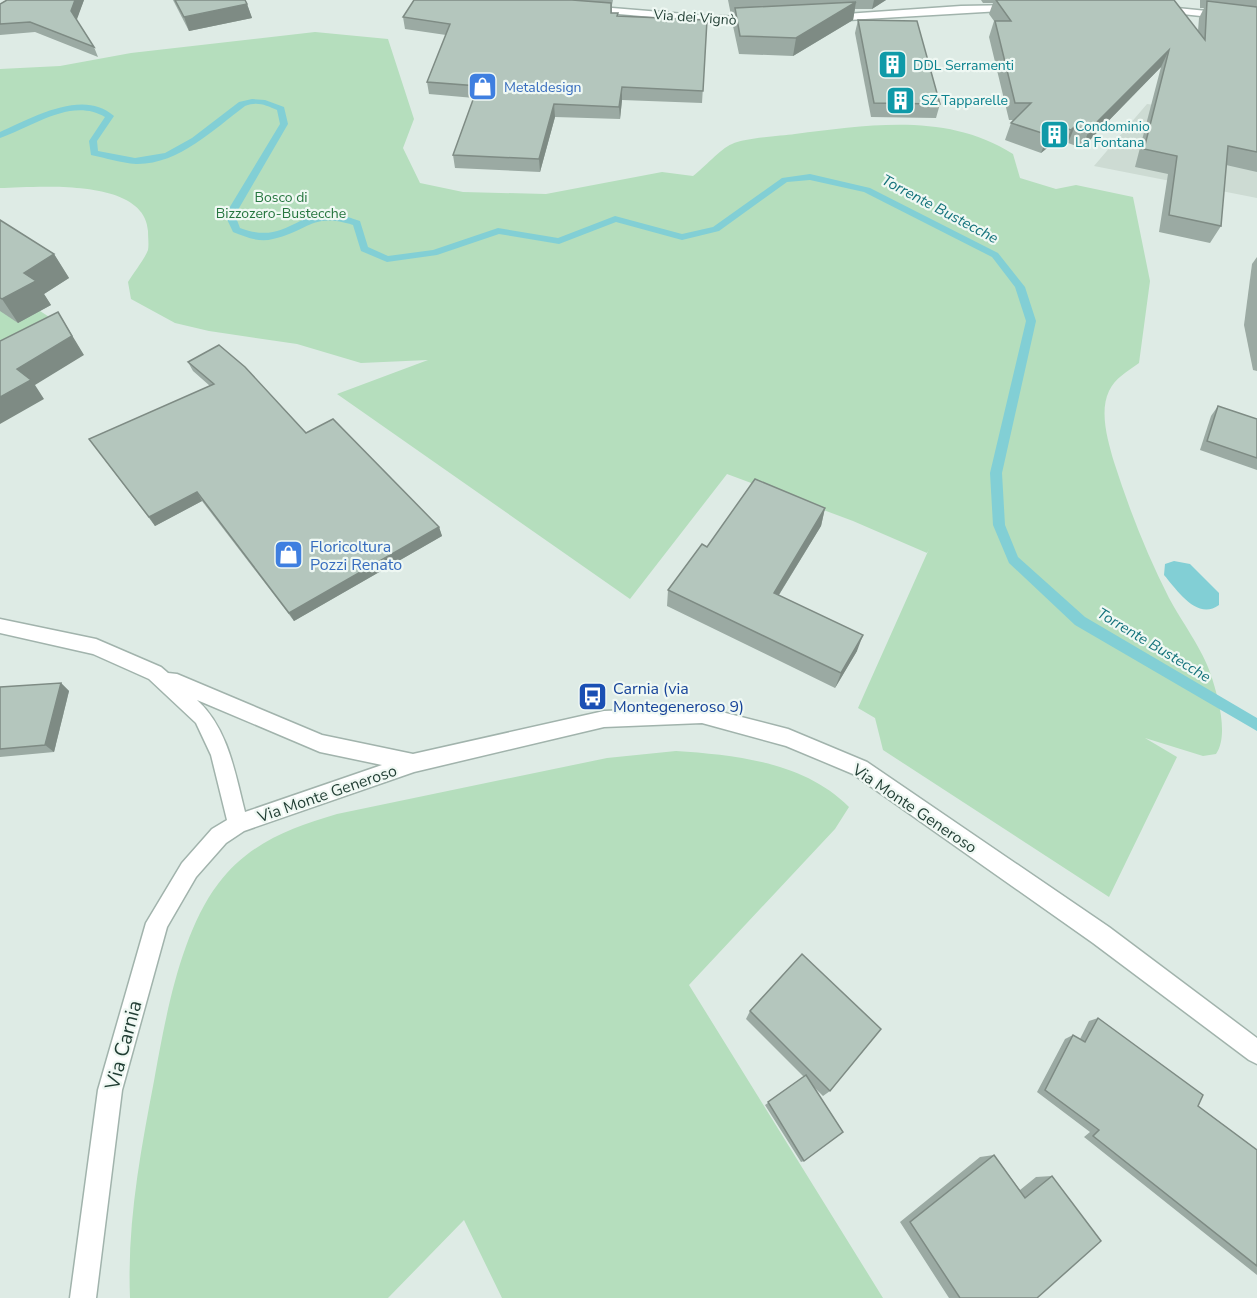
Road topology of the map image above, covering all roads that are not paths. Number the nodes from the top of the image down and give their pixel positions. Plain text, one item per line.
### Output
1 (1030, 8) edge
2 (582, 9) edge
3 (1145, 9) edge
4 (818, 18) edge
5 (1257, 19) edge
6 (773, 20) edge
7 (0, 626) edge
8 (155, 673) junction
9 (414, 763) junction
10 (238, 824) junction
11 (1257, 1052) edge
12 (83, 1298) edge

1 - 4 street
2 - 6 street, Via dei Vignò
3 - 5 street
7 - 8 street, Via Monte Generoso
8 - 9 street, Via Monte Generoso
8 - 10 street, Via Monte Generoso
9 - 10 street, Via Monte Generoso
9 - 11 street, Via Monte Generoso
10 - 12 street, Via Carnia

